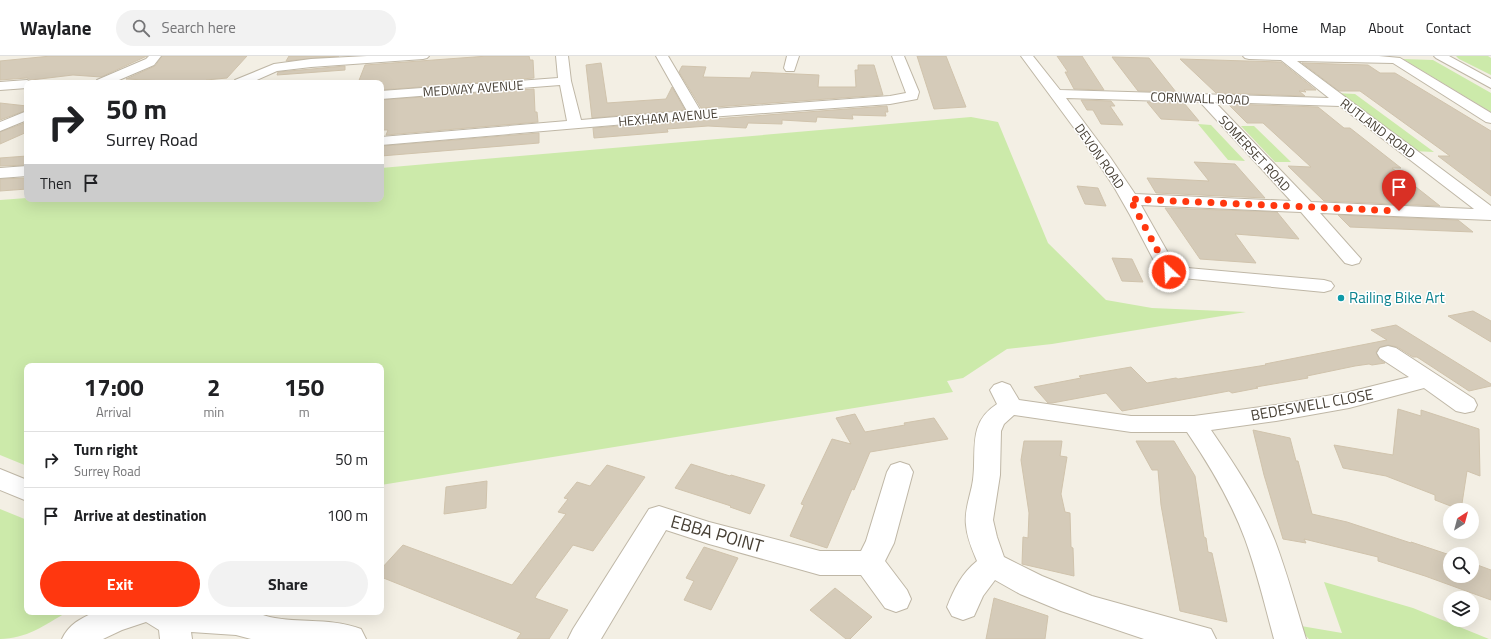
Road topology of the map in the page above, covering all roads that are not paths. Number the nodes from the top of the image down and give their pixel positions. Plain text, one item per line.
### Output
1 (156, 56) edge
2 (423, 56) edge
3 (562, 56) edge
4 (662, 56) edge
5 (792, 56) edge
6 (898, 56) edge
7 (1027, 56) edge
8 (1249, 56) edge
9 (1440, 56) edge
10 (1284, 57) junction
11 (1331, 57) edge
12 (790, 68) dead end
13 (108, 80) edge
14 (246, 80) edge
15 (565, 81) junction
16 (24, 84) edge
17 (1491, 84) edge
18 (0, 86) edge
19 (1057, 94) junction
20 (384, 95) edge
21 (1204, 98) junction
22 (1342, 102) junction
23 (696, 114) junction
24 (24, 116) edge
25 (1491, 118) edge
26 (575, 125) junction
27 (0, 127) edge
28 (384, 141) edge
29 (24, 171) edge
30 (0, 173) edge
31 (1130, 199) junction
32 (1307, 208) junction
33 (1491, 214) edge
34 (1352, 260) dead end
35 (1324, 286) dead end
36 (1388, 354) dead end
37 (1428, 380) junction
38 (1465, 405) dead end
39 (1194, 424) junction
40 (900, 472) dead end
41 (0, 479) edge
42 (24, 490) edge
43 (869, 563) junction
44 (993, 565) junction
45 (896, 599) dead end
46 (964, 607) dead end
47 (126, 615) edge
48 (166, 623) edge
49 (88, 632) edge
50 (265, 635) edge
51 (68, 639) edge
52 (350, 639) edge
53 (584, 639) edge
54 (1200, 639) edge
55 (1290, 639) edge

1 - 13 street
2 - 14 street
3 - 15 street
4 - 23 street
5 - 12 street
6 - 23 street, HEXHAM AVENUE
7 - 19 street, DEVON ROAD
8 - 10 street
9 - 17 street
10 - 11 street
10 - 22 street, RUTLAND ROAD
11 - 25 street
15 - 20 street, MEDWAY AVENUE
15 - 26 street
16 - 18 street
19 - 21 street, CORNWALL ROAD
19 - 31 street, DEVON ROAD
21 - 22 street, CORNWALL ROAD
21 - 32 street, SOMERSET ROAD
22 - 33 street, RUTLAND ROAD
23 - 26 street, HEXHAM AVENUE
24 - 27 street
26 - 28 street, HEXHAM AVENUE
29 - 30 street
31 - 32 street
31 - 35 street, DEVON ROAD
32 - 33 street
32 - 34 street, SOMERSET ROAD
36 - 37 street
37 - 38 street
37 - 39 street, BEDESWELL CLOSE
39 - 44 street, BEDESWELL CLOSE
39 - 55 street
40 - 43 street
41 - 42 street
43 - 45 street
43 - 53 street, EBBA POINT
44 - 46 street
44 - 54 street
47 - 49 street
48 - 50 street
49 - 51 street
50 - 52 street

